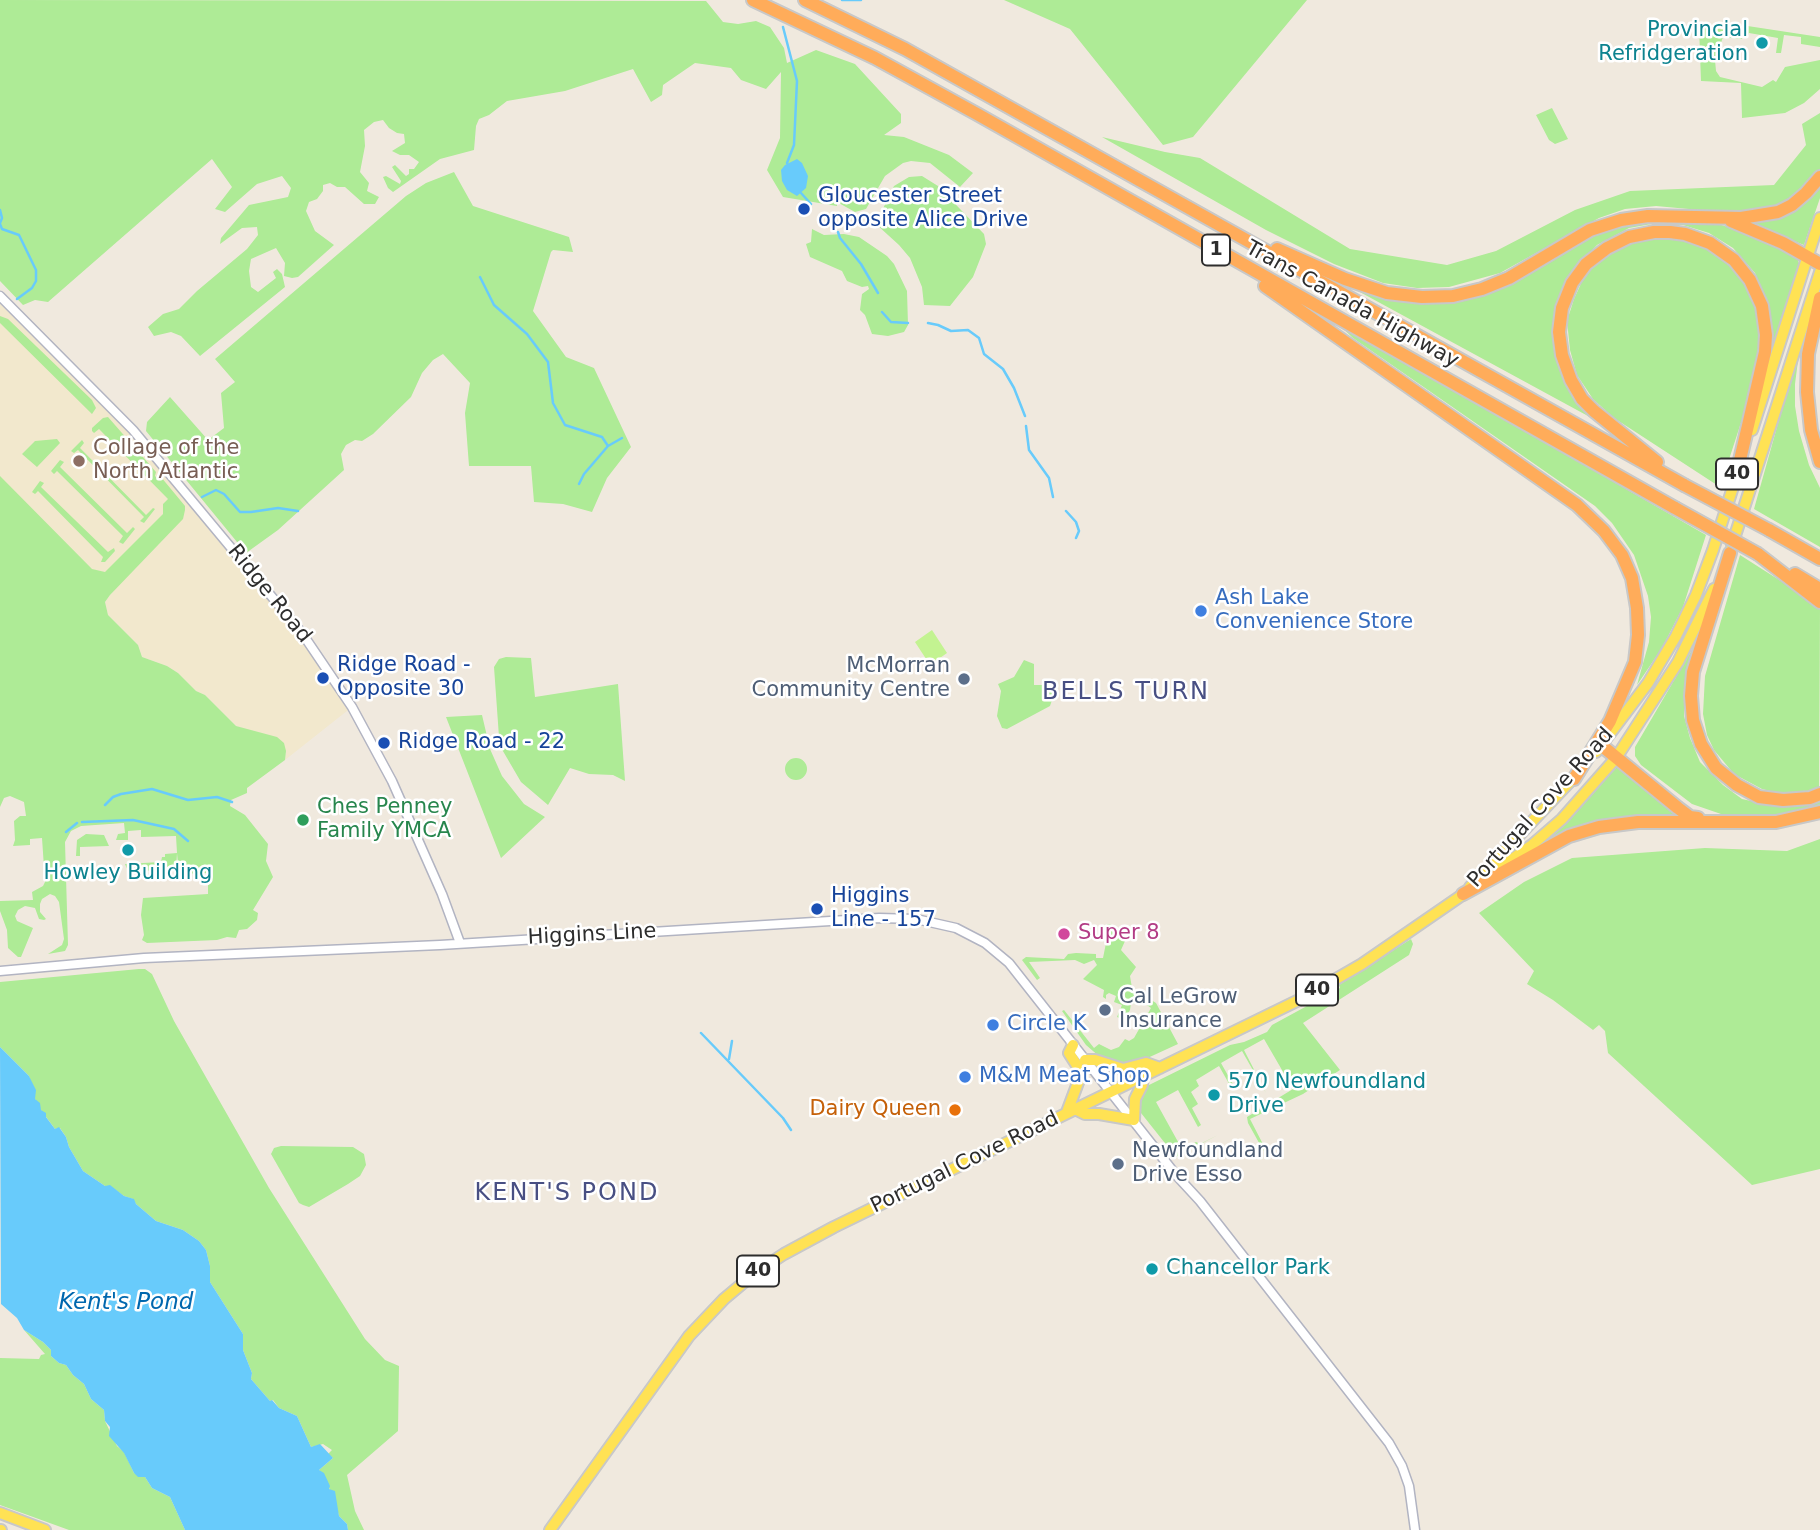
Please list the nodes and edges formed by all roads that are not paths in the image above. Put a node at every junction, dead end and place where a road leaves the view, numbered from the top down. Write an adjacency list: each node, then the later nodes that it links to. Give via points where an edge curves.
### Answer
1 (753, 0): 7 (highway, Trans Canada Highway / 1, via 875,58)
2 (805, 0): 6 (highway, Trans Canada Highway / 1, via 905,49)
3 (1820, 177): 4 (highway, via 1778,212)
4 (1718, 217): 6 (highway, via 1621,220 1590,230 1482,289 1422,298 1387,293 1345,279); 8 (highway, via 1752,228)
5 (1820, 218): 8 (main road, Portugal Cove Road / 40)
6 (1212, 220): 15 (highway, Trans Canada Highway / 1)
7 (1202, 242): 17 (highway, Trans Canada Highway / 1, bridge); 23 (highway, via 1577,505 1622,555 1637,608 1634,662 1610,721)
8 (1807, 258): 9 (highway); 14 (main road, Portugal Cove Road / 40)
9 (1820, 264)
10 (1820, 272): 16 (main road, Portugal Cove Road / 40)
11 (0, 296): 28 (street, Ridge Road, via 133,430 302,632 352,707 392,781)
12 (1820, 298): 13 (highway, via 1809,345 1807,392)
13 (1820, 462)
14 (1737, 473): 15 (highway, via 1765,352 1765,320 1757,293 1734,260 1710,243 1670,232 1642,234 1606,248 1586,264 1573,283 1562,308 1562,355 1571,380 1588,405); 21 (main road, Portugal Cove Road / 40, via 1713,550 1676,636 1648,683)
15 (1684, 485): 18 (highway, Trans Canada Highway / 1, bridge)
16 (1730, 553): 22 (main road, Portugal Cove Road / 40, via 1678,662); 24 (highway, via 1693,672 1693,720 1701,744 1716,768 1759,797 1783,800)
17 (1758, 554): 19 (highway, Trans Canada Highway / 1); 20 (highway)
18 (1820, 559)
19 (1820, 589)
20 (1820, 602)
21 (1601, 745): 22 (highway); 23 (main road, Portugal Cove Road / 40)
22 (1616, 758): 26 (highway, via 1690,817); 27 (main road, Portugal Cove Road / 40, via 1562,819)
23 (1574, 779): 27 (main road, Portugal Cove Road / 40)
24 (1820, 794)
25 (1820, 812): 26 (highway, via 1776,822)
26 (1724, 822): 27 (highway, via 1599,827 1569,836)
27 (1463, 894): 32 (main road, Portugal Cove Road / 40, via 1306,997)
28 (460, 943): 29 (street, Higgins Line, via 123,960); 30 (street, Higgins Line, via 879,918 930,921 968,934 1005,959)
29 (0, 971)
30 (1073, 1045): 31 (street, Higgins Line); 35 (main road, via 1069,1053 1078,1067 1079,1080)
31 (1085, 1060): 32 (main road, via 1123,1069 1146,1063); 34 (street, Higgins Line)
32 (1160, 1068): 33 (main road, Portugal Cove Road / 40)
33 (1143, 1076): 34 (main road, Portugal Cove Road / 40); 36 (main road)
34 (1110, 1092): 35 (main road, Portugal Cove Road / 40); 36 (street, Higgins Line)
35 (1071, 1110): 36 (main road); 39 (main road, Portugal Cove Road / 40, via 827,1231 736,1287 672,1358)
36 (1133, 1120): 40 (street, Higgins Line, via 1388,1443 1409,1486)
37 (0, 1513): 38 (main road)
38 (45, 1530)
39 (550, 1530)
40 (1415, 1530)

